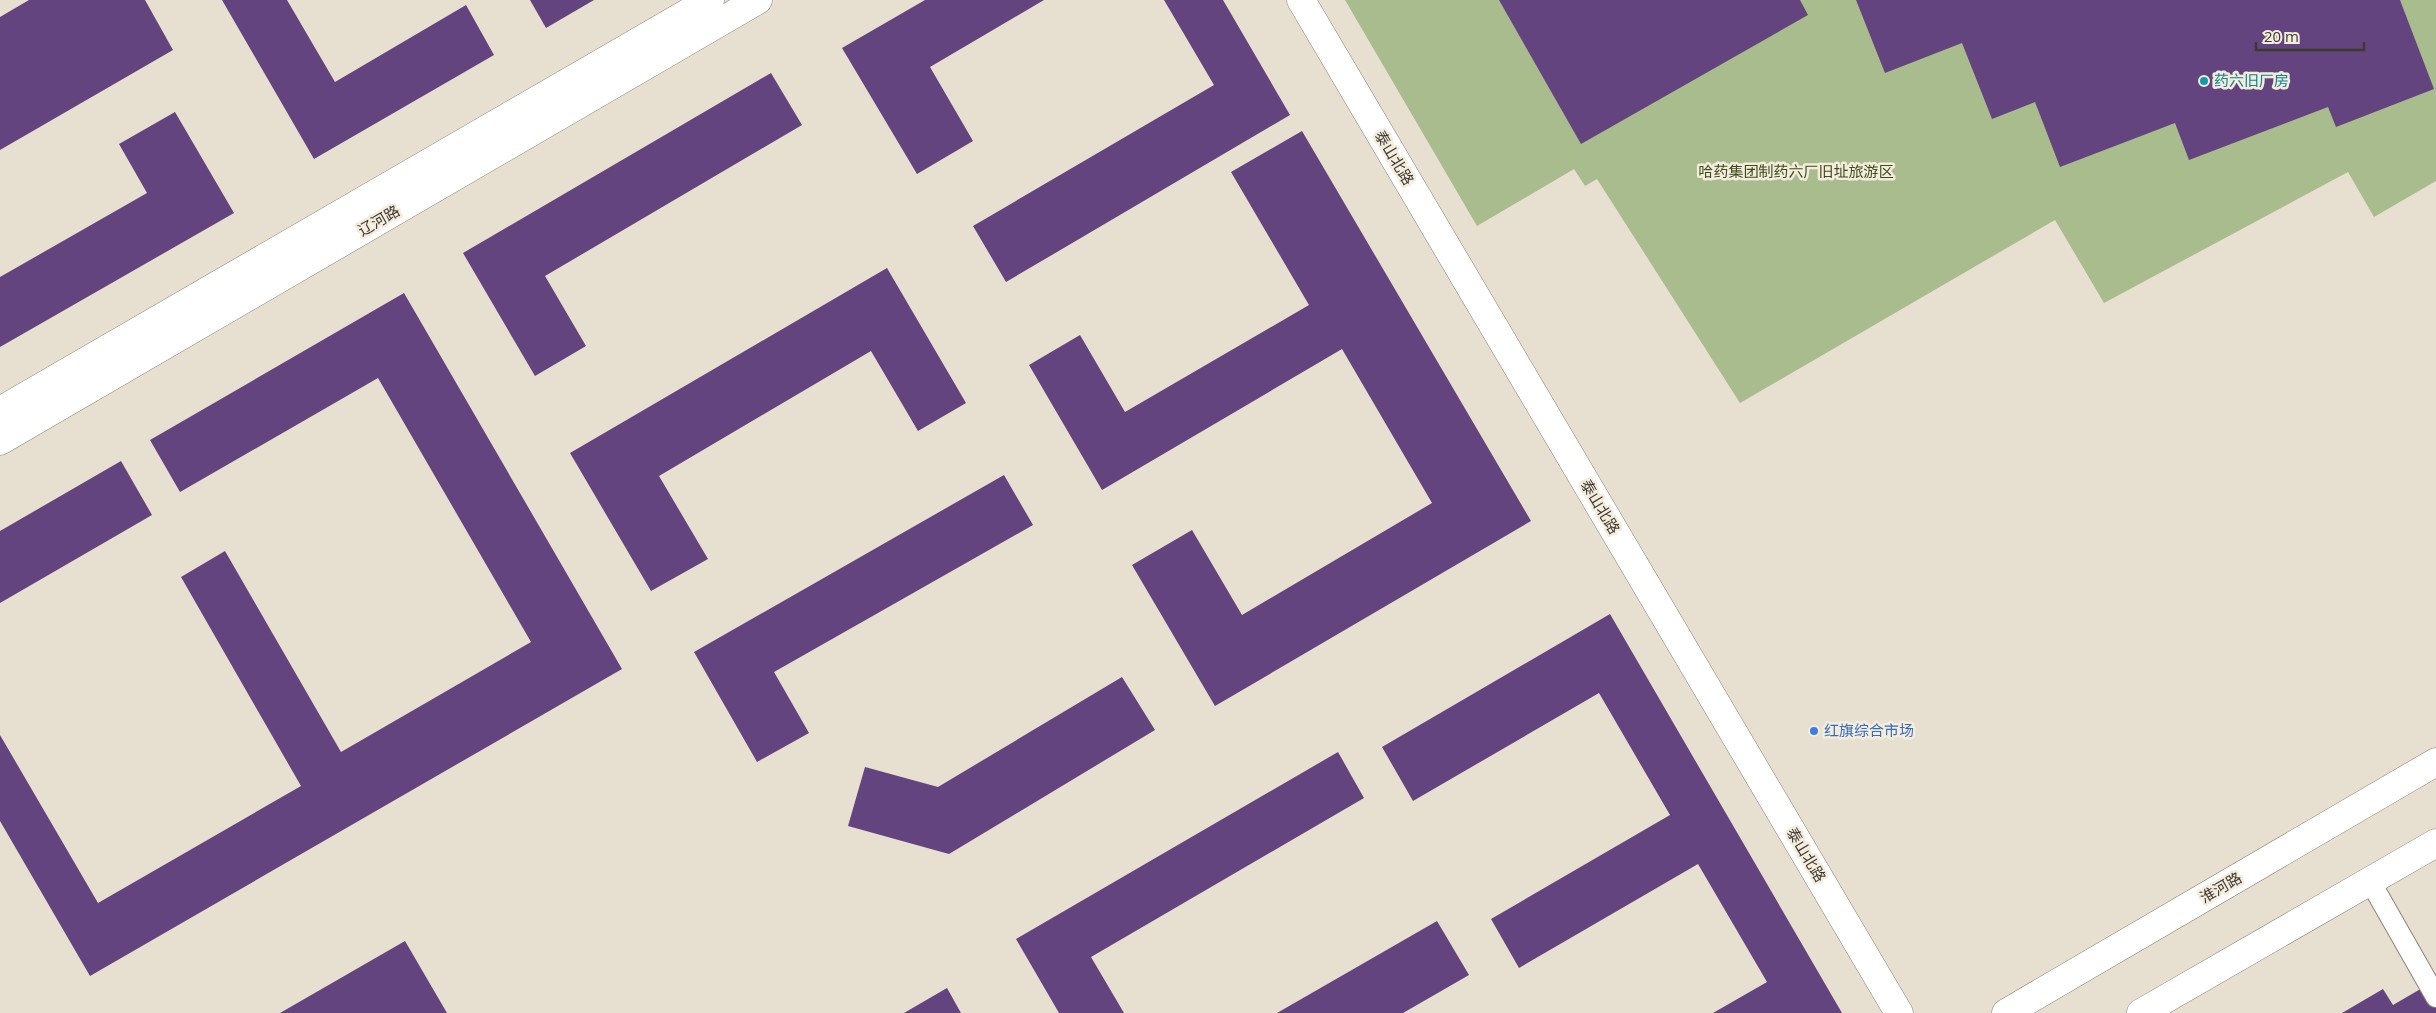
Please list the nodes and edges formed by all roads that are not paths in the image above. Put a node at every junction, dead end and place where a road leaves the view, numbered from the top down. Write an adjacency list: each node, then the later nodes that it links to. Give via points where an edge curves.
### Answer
1 (710, 0): 4 (main road, 辽河路)
2 (758, 0): 5 (main road, 辽河路)
3 (1301, 0): 10 (main road, 泰山北路)
4 (0, 411)
5 (0, 441)
6 (2436, 762): 11 (main road, 淮河路)
7 (2436, 843): 8 (main road)
8 (2370, 881): 9 (lane); 12 (main road)
9 (2436, 996)
10 (1899, 1013)
11 (2006, 1013)
12 (2141, 1013)

